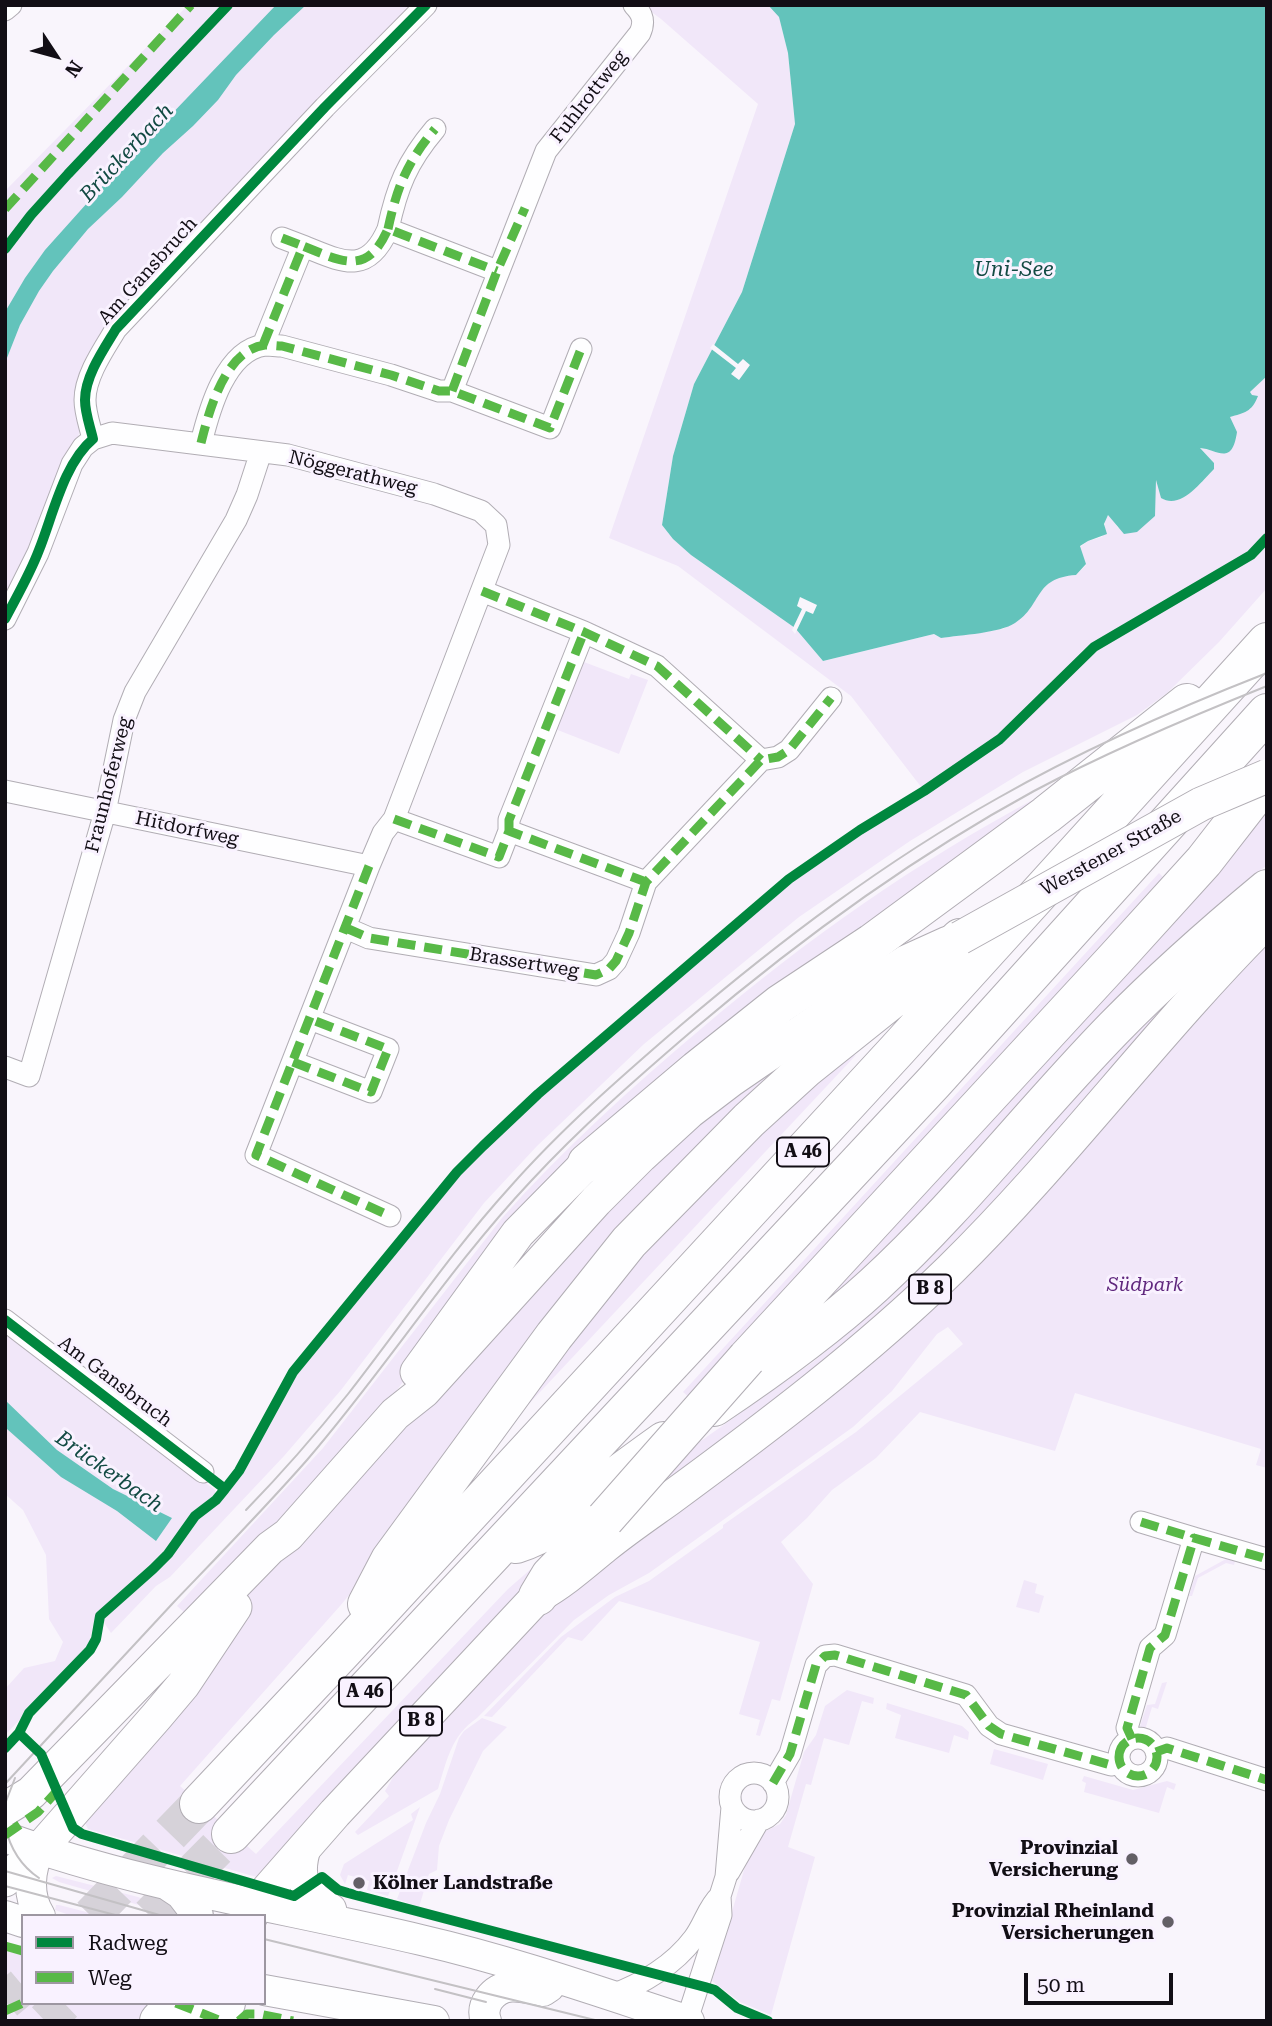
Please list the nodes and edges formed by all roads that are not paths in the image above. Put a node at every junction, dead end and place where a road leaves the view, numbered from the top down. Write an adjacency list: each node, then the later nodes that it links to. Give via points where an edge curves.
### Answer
1 (11, 5): 4 (street)
2 (426, 5): 13 (street, Am Gansbruch, via 116,329 86,395)
3 (634, 5): 9 (street, Fuhlrottweg, via 643,19 640,33 546,151)
4 (5, 10)
5 (435, 129): 6 (street, via 410,161)
6 (388, 229): 8 (street, via 379,249 363,259 344,261); 9 (street)
7 (282, 238): 8 (street)
8 (303, 246): 10 (street)
9 (498, 271): 12 (street)
10 (263, 345): 12 (street, via 282,346); 14 (street, via 240,359 223,379 209,408)
11 (581, 349): 12 (street, via 550,428)
12 (452, 391)
13 (93, 439): 14 (street, Nöggerathweg, via 112,433); 17 (street, via 72,464 38,553)
14 (201, 443): 15 (street, Nöggerathweg)
15 (261, 452): 16 (street, Nöggerathweg, via 434,494 481,511 496,526 499,545); 25 (street, Fraunhoferweg, via 236,520 135,692 124,720)
16 (482, 591): 18 (street); 26 (street)
17 (5, 619)
18 (583, 632): 22 (street, via 657,666); 27 (street, via 509,820)
19 (1263, 646): 38 (highway, via 1046,815 872,943 780,1004); 49 (highway, A 46)
20 (831, 698): 22 (street, Brassertweg, via 789,750)
21 (1267, 713): 46 (highway, A 46, via 934,1082)
22 (761, 760): 29 (street, Brassertweg)
23 (1267, 778): 33 (main road, Werstener Straße, bridge, via 1201,804); 48 (highway, bridge, via 1204,861 747,1358 550,1576)
24 (5, 791): 25 (street, Hitdorfweg)
25 (105, 812): 28 (street, Hitdorfweg); 37 (street, Fraunhoferweg, via 29,1076)
26 (394, 819): 27 (street, via 499,857); 28 (street)
27 (509, 831): 29 (street)
28 (369, 866): 32 (street)
29 (646, 882): 32 (street, Brassertweg, via 616,961 596,975 369,937)
30 (1267, 889): 46 (highway, via 1203,942 1113,1029 874,1285 810,1337 632,1463 564,1519 533,1539)
31 (1267, 921): 48 (main road, B 8, via 1018,1200 888,1328 722,1460)
32 (346, 928): 35 (street)
33 (960, 938): 34 (highway, A 46, via 915,981)
34 (861, 1007): 41 (main road, via 731,1080 689,1112 549,1251 424,1391); 49 (highway, A 46, via 600,1275 390,1560)
35 (310, 1019): 36 (street); 36 (street, via 388,1049 371,1092)
36 (293, 1062): 39 (street, via 256,1155)
37 (5, 1068)
38 (587, 1163): 41 (main road, via 492,1266 414,1375)
39 (390, 1216)
40 (5, 1320): 42 (street, Am Gansbruch)
41 (395, 1414): 44 (main road)
42 (204, 1472)
43 (1142, 1522): 45 (street)
44 (288, 1535): 57 (main road, via 270,1548 31,1793); 62 (main road, via 183,1685)
45 (1194, 1538): 47 (street); 50 (street, via 1165,1635 1150,1648 1127,1728)
46 (498, 1550): 59 (highway, A 46)
47 (1267, 1559)
48 (538, 1596): 61 (main road, B 8)
49 (343, 1651): 55 (highway, A 46)
50 (1132, 1739): 51 (street, via 1147,1740); 52 (street, via 1121,1748)
51 (1156, 1752): 52 (street, via 1155,1766 1143,1776 1129,1774); 53 (street, via 1167,1748)
52 (1119, 1763): 54 (street, via 1111,1765 1001,1734 989,1726 967,1695 835,1655 825,1656 816,1665 790,1754)
53 (1267, 1780)
54 (773, 1783): 56 (street, via 757,1773 744,1775 731,1789); 58 (street, via 776,1805)
55 (199, 1804)
56 (732, 1807): 58 (street, via 740,1817); 65 (street)
57 (5, 1810)
58 (759, 1820): 65 (street)
59 (230, 1834)
60 (5, 1837): 62 (main road)
61 (306, 1847): 66 (main road, B 8); 69 (main road, via 302,1871 306,1887 313,1898 331,1909)
62 (40, 1849): 63 (main road); 64 (main road); 67 (main road, via 30,1879)
63 (5, 1880)
64 (169, 1886): 66 (main road); 68 (main road)
65 (723, 1887): 72 (street, via 694,1938 677,1956 643,1981); 75 (street, via 721,1915)
66 (250, 1911): 69 (main road)
67 (39, 1914)
68 (196, 1914)
69 (334, 1920): 70 (main road, via 424,1940)
70 (561, 1980): 72 (main road); 79 (main road, via 543,1991 517,1985 501,1988 487,2002)
71 (266, 1990): 78 (main road)
72 (612, 1995): 75 (main road)
73 (174, 2005): 76 (highway)
74 (223, 2005): 77 (highway)
75 (688, 2020)
76 (159, 2021)
77 (203, 2021)
78 (434, 2021)
79 (486, 2021)

